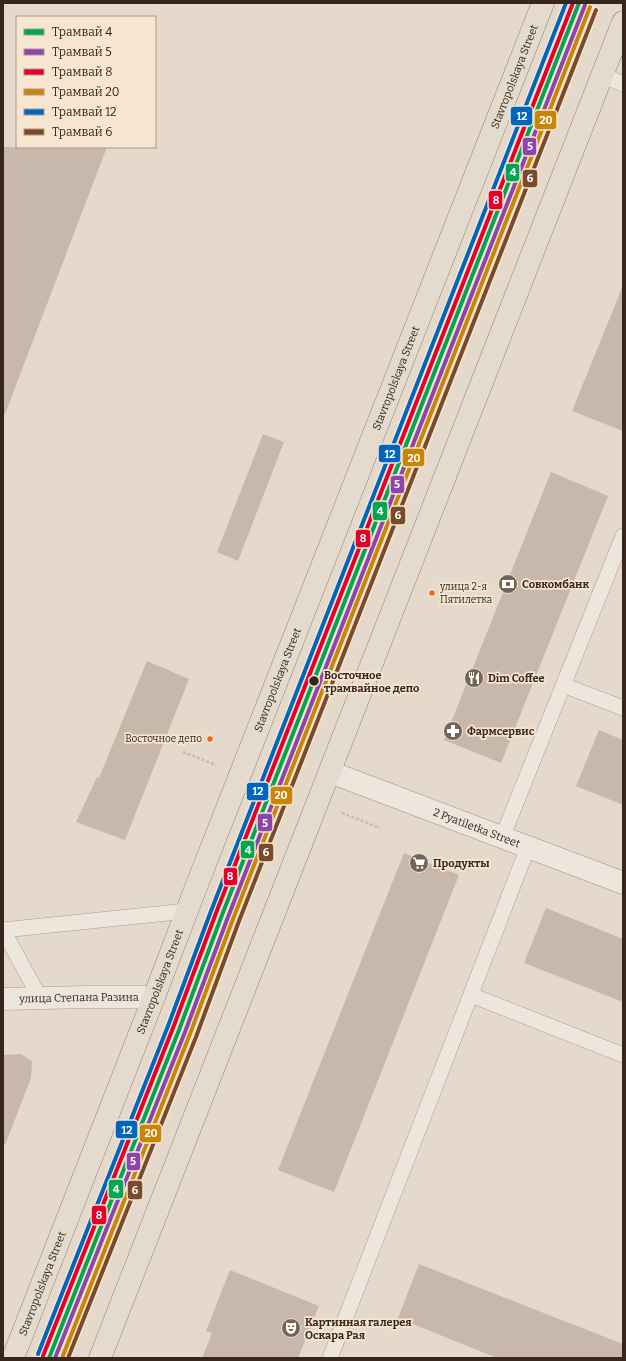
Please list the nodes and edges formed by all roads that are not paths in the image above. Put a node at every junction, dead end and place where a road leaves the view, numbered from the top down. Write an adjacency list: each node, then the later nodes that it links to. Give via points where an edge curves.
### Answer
1 (543, 3): 12 (main road, Stavropolskaya Street)
2 (623, 22): 3 (main road)
3 (602, 75): 4 (lane); 8 (main road)
4 (623, 84)
5 (623, 536): 6 (lane)
6 (563, 685): 7 (lane); 9 (lane)
7 (623, 708)
8 (330, 772): 9 (main road, 2 Pyatiletka Street); 20 (main road)
9 (502, 838): 10 (main road, 2 Pyatiletka Street)
10 (528, 847): 11 (main road, 2 Pyatiletka Street); 14 (lane)
11 (623, 883)
12 (187, 911): 13 (lane); 15 (main road, Stavropolskaya Street)
13 (3, 930): 16 (lane)
14 (471, 995): 18 (lane); 21 (lane)
15 (154, 997): 16 (main road, улица Степана Разина); 19 (main road, Stavropolskaya Street)
16 (40, 998): 17 (main road, улица Степана Разина)
17 (3, 999)
18 (623, 1055)
19 (13, 1358)
20 (100, 1358)
21 (330, 1358)

